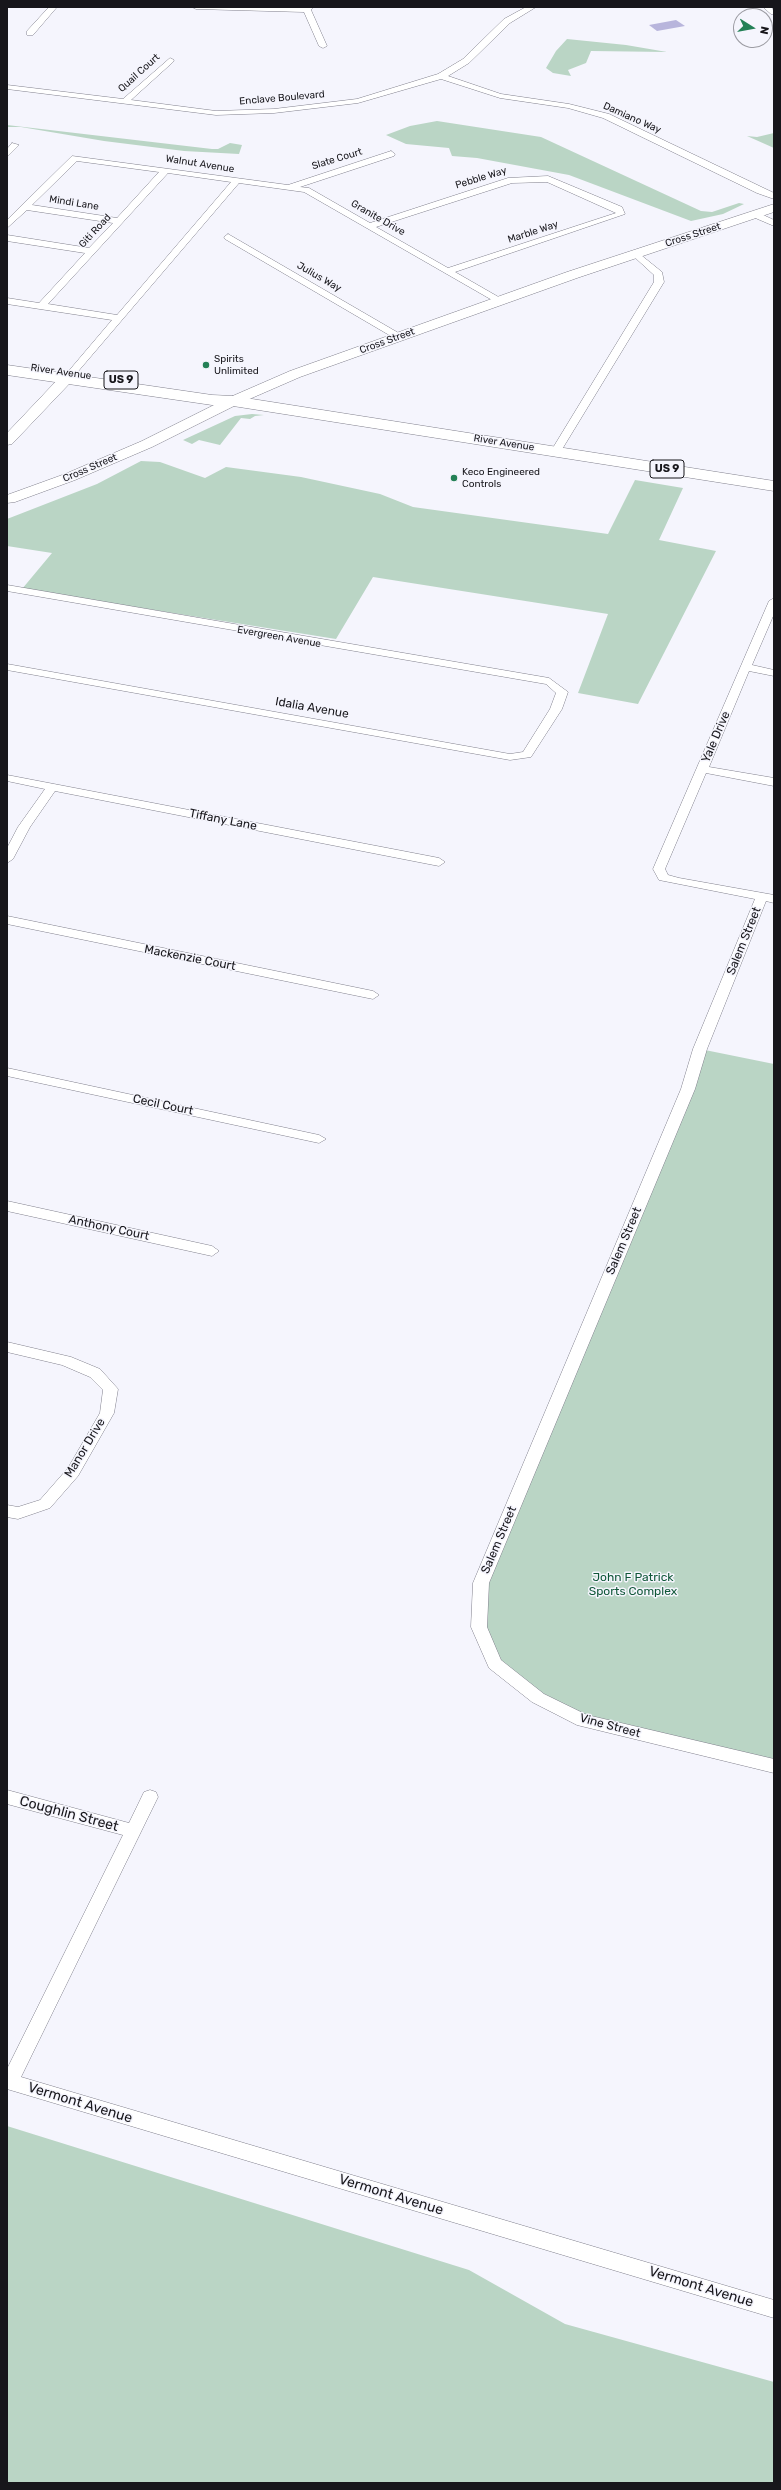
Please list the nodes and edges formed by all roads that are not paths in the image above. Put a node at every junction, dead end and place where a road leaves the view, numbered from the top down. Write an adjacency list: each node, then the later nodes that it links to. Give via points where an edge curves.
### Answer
1 (53, 7): 7 (street)
2 (196, 7): 4 (street)
3 (767, 7): 6 (street)
4 (308, 8): 8 (street)
5 (526, 8): 10 (street, Enclave Boulevard, via 507,21 466,61)
6 (774, 12)
7 (30, 33)
8 (323, 46)
9 (170, 60): 12 (street, Quail Court)
10 (441, 76): 12 (street, Enclave Boulevard, via 358,101 274,111 216,113); 19 (street, Damiano Way, via 500,96 570,106 606,116)
11 (7, 87): 12 (street, Enclave Boulevard)
12 (124, 102)
13 (15, 146): 14 (street)
14 (7, 154)
15 (391, 154): 18 (street, Slate Court)
16 (166, 170): 17 (street, Walnut Avenue); 22 (street, Walnut Avenue, via 75,158); 26 (street, Giti Road)
17 (237, 180): 18 (street, Granite Drive); 38 (street, Walnut Avenue)
18 (289, 187): 29 (street, Granite Drive, via 306,190)
19 (760, 191): 20 (street, Damiano Way); 21 (street, Damiano Way, via 761,195)
20 (774, 196)
21 (774, 204)
22 (25, 207): 26 (street, Mindi Lane); 28 (street, Walnut Avenue)
23 (774, 208): 25 (main road, Cross Street)
24 (620, 211): 29 (street, Pebble Way, via 548,179 512,180); 34 (street, Marble Way, via 622,214)
25 (756, 215): 27 (street); 33 (main road, Cross Street)
26 (119, 221): 32 (street, Giti Road)
27 (774, 223)
28 (7, 224)
29 (369, 226): 34 (street, Granite Drive)
30 (228, 237): 39 (street, Julius Way)
31 (7, 238): 32 (street)
32 (92, 251): 37 (street, Giti Road)
33 (636, 254): 36 (main road, Cross Street); 45 (street, via 659,274 659,282)
34 (448, 271): 36 (street, Granite Drive)
35 (7, 301): 37 (street)
36 (499, 301): 39 (main road, Cross Street)
37 (41, 306): 38 (street)
38 (118, 318): 42 (street, Walnut Avenue)
39 (399, 337): 43 (main road, Cross Street, via 295,374)
40 (7, 364): 42 (highway, River Avenue / US 9)
41 (7, 370): 42 (highway, River Avenue / US 9)
42 (68, 376): 43 (highway, River Avenue / US 9, via 212,400); 44 (main road)
43 (233, 401): 45 (highway, River Avenue / US 9); 47 (main road, Cross Street, via 147,444 70,477)
44 (7, 441)
45 (556, 451): 46 (highway, River Avenue / US 9)
46 (774, 486)
47 (8, 499)
48 (7, 588): 53 (street, Evergreen Avenue, via 294,640 549,680)
49 (774, 601): 51 (street, Yale Drive)
50 (7, 667): 53 (street, Idalia Avenue, via 510,757 527,755 556,709 562,692)
51 (745, 667): 52 (street); 54 (street, Yale Drive)
52 (774, 673)
53 (552, 683)
54 (702, 769): 56 (street); 60 (street, Yale Drive, via 659,869 660,873 663,877 677,882)
55 (7, 778): 57 (street, Tiffany Lane)
56 (774, 782)
57 (52, 787): 58 (street, via 24,827); 59 (street, Tiffany Lane)
58 (7, 859)
59 (439, 862)
60 (768, 898): 69 (street, Salem Street, via 700,1049 688,1089)
61 (7, 920): 62 (street, Mackenzie Court)
62 (373, 995)
63 (7, 1072): 64 (street, Cecil Court)
64 (319, 1139)
65 (7, 1206): 66 (street, Anthony Court)
66 (212, 1251)
67 (7, 1347): 68 (street, Manor Drive, via 66,1361 95,1373 111,1389 107,1413 73,1472 45,1504 18,1513)
68 (7, 1511)
69 (481, 1583): 70 (street, Vine Street, via 479,1627 495,1664 538,1698 583,1720)
70 (774, 1766)
71 (7, 1797): 73 (street, Coughlin Street)
72 (150, 1797): 73 (street)
73 (132, 1831): 74 (street)
74 (8, 2081): 75 (street, Vermont Avenue)
75 (774, 2309)

